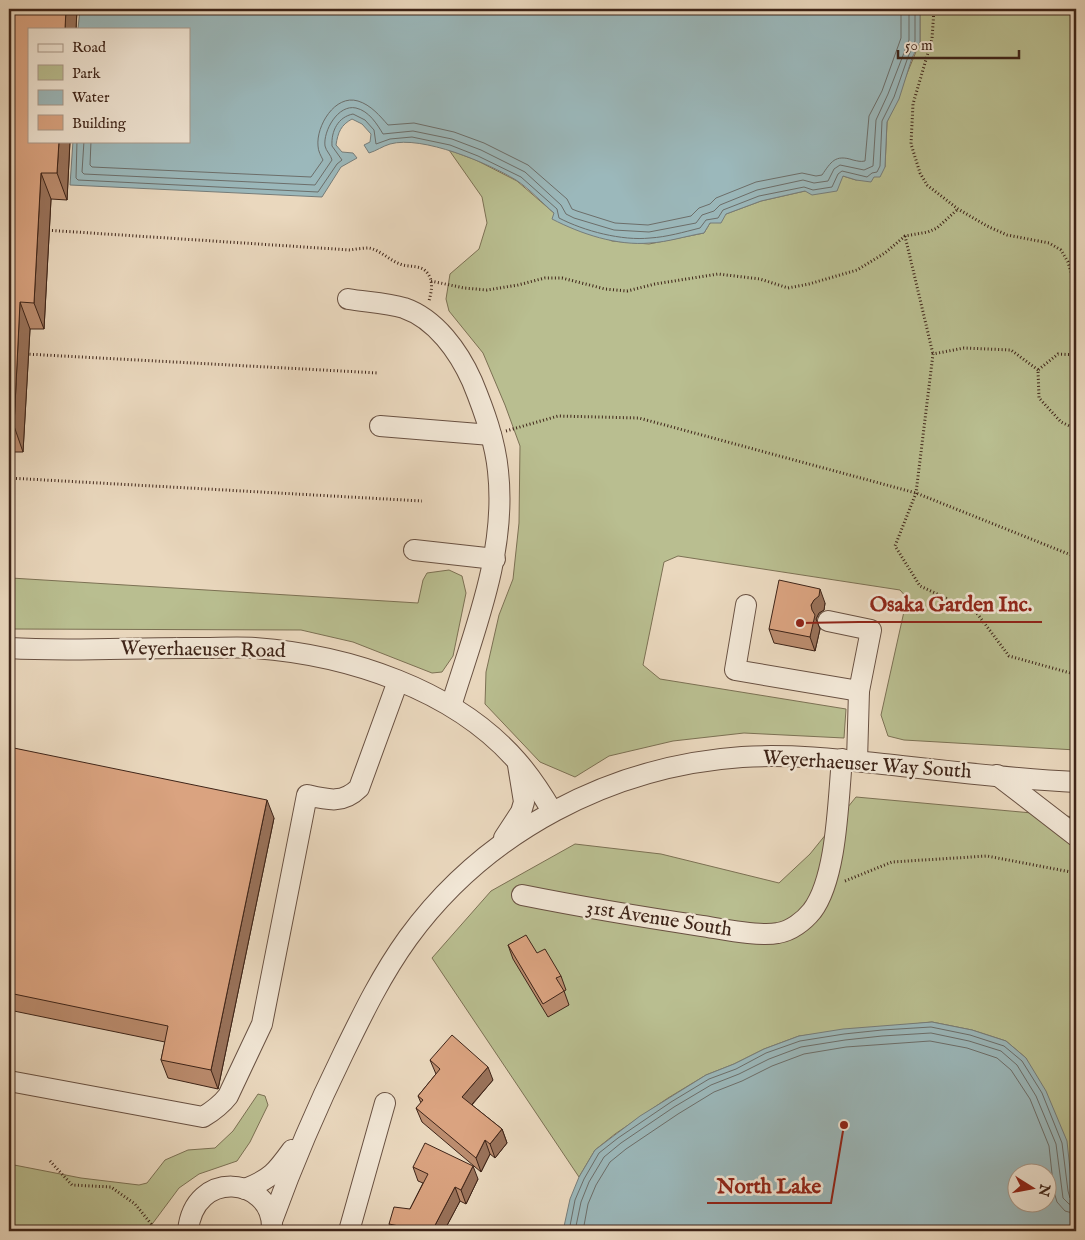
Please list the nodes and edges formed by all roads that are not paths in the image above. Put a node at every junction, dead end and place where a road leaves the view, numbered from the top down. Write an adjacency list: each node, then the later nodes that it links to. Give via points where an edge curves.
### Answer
1 (348, 299): 3 (street, via 404,308 440,333 463,362 486,414)
2 (380, 426): 3 (street)
3 (491, 435): 5 (street, via 498,471 499,518)
4 (414, 550): 5 (street)
5 (495, 559): 11 (street)
6 (746, 605): 10 (street, via 735,670)
7 (828, 621): 10 (street, via 870,630)
8 (9, 648): 9 (street, Weyerhaeuser Road, via 254,648 310,654 348,663)
9 (398, 681): 11 (street, Weyerhaeuser Road); 20 (street, via 359,788 343,799 307,795 262,1024 228,1096 221,1104 202,1117)
10 (859, 691): 12 (street)
11 (451, 706): 13 (street, Weyerhaeuser Road)
12 (850, 760): 14 (street, Weyerhaeuser Way South); 16 (street, Weyerhaeuser Way South, via 744,757 692,762 642,774 594,791); 19 (street, 31st Avenue South, via 824,890 812,911 796,926 777,934 748,933)
13 (517, 761): 16 (street, Weyerhaeuser Road); 18 (street, via 524,802)
14 (997, 775): 15 (street, Weyerhaeuser Way South); 17 (street, Weyerhaeuser Way South)
15 (1076, 782)
16 (552, 811): 18 (street, Weyerhaeuser Way South)
17 (1076, 836)
18 (498, 847): 22 (street, Weyerhaeuser Way South, via 436,904 390,964 356,1024)
19 (522, 895)
20 (9, 1081)
21 (385, 1103): 26 (street)
22 (310, 1126): 23 (street, Weyerhaeuser Way South, via 276,1172 267,1180); 24 (street, Weyerhaeuser Way South)
23 (245, 1189): 24 (street, via 258,1196 267,1207); 25 (street, via 217,1188 205,1195 195,1206)
24 (272, 1226)
25 (187, 1227)
26 (349, 1231)

